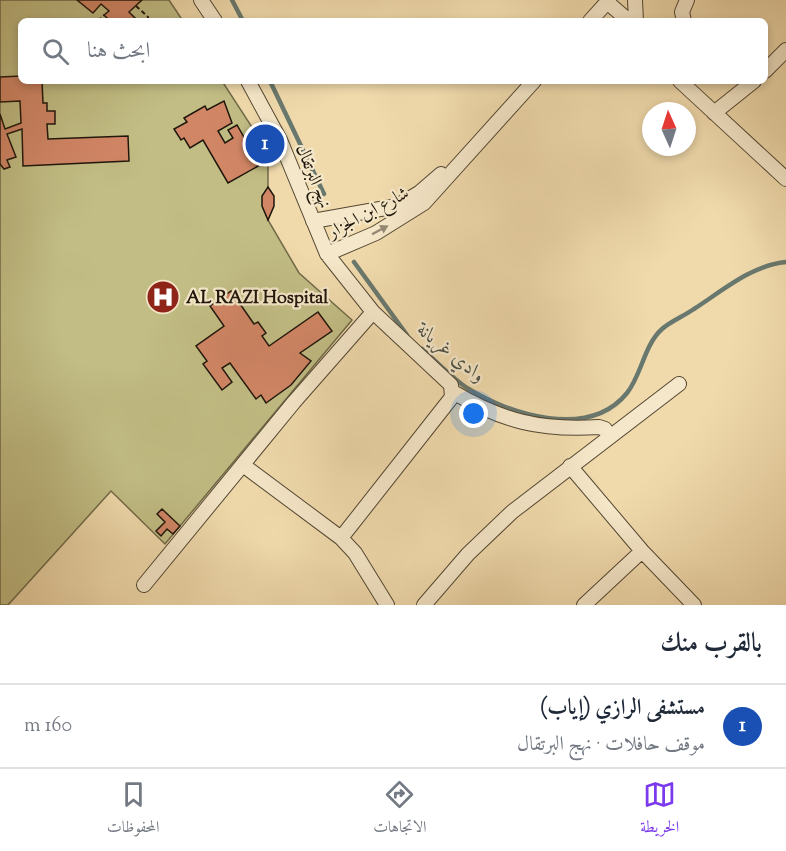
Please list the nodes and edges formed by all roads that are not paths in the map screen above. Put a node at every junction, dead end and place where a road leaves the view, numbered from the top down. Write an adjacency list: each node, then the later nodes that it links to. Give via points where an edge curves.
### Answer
1 (201, 0): 5 (street)
2 (635, 0): 7 (street)
3 (687, 0): 8 (street)
4 (603, 11): 6 (street)
5 (213, 18)
6 (621, 18)
7 (636, 18)
8 (683, 18)
9 (786, 50): 10 (street)
10 (768, 67)
11 (250, 84): 18 (street, نهج البرتقال, via 280,140)
12 (531, 84): 16 (street, شارع ابن الجزار)
13 (683, 84): 15 (street)
14 (750, 84): 15 (street)
15 (714, 113): 17 (street)
16 (472, 147): 18 (street, شارع ابن الجزار, via 397,206); 19 (street, شارع ابن الجزار, one-way to 16, via 376,232 424,203)
17 (786, 179)
18 (313, 221): 19 (street, نهج البرتقال)
19 (327, 254): 20 (street, نهج البرتقال)
20 (373, 312): 22 (street, نهج البرتقال, via 448,380); 24 (street)
21 (679, 384): 23 (street)
22 (453, 392): 23 (street, via 516,422 548,428 599,427); 26 (street)
23 (609, 437): 25 (street)
24 (243, 465): 26 (street); 28 (street)
25 (570, 466): 27 (street); 30 (street, via 468,554)
26 (340, 538): 29 (street, via 355,553)
27 (642, 551): 31 (street); 32 (street)
28 (144, 585)
29 (387, 605)
30 (424, 605)
31 (584, 605)
32 (694, 605)

